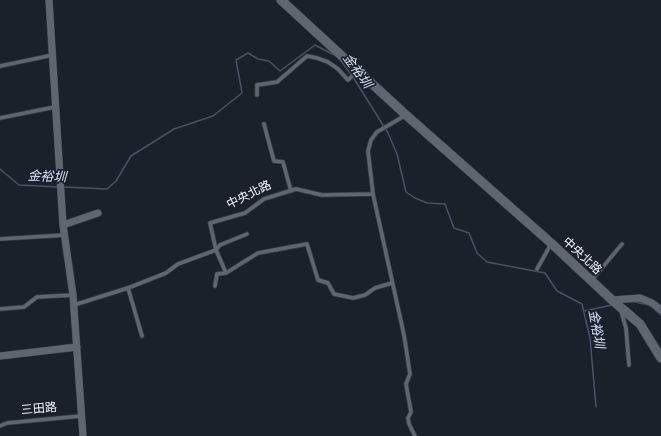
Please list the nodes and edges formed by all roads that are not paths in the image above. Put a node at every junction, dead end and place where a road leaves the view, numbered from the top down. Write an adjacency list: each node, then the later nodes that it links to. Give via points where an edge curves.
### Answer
1 (49, 0): 3 (street)
2 (281, 0): 5 (street, 中央北路)
3 (53, 55): 4 (lane); 7 (street)
4 (0, 66)
5 (358, 70): 6 (lane, via 348,80 328,62 307,56 277,82 257,85); 8 (street, 中央北路)
6 (257, 96)
7 (55, 107): 9 (lane); 14 (street)
8 (406, 116): 12 (lane, via 377,132 371,140 368,151); 18 (street, 中央北路)
9 (0, 118)
10 (264, 124): 11 (lane, via 274,161 283,162)
11 (291, 191): 12 (lane, 中央北路, via 322,195); 20 (lane, 中央北路, via 264,199 244,213 210,223)
12 (373, 194): 24 (lane)
13 (98, 213): 14 (street)
14 (63, 225): 16 (street)
15 (247, 234): 20 (lane, via 220,245)
16 (65, 235): 17 (lane); 27 (street)
17 (0, 239)
18 (551, 243): 21 (lane); 23 (street, 中央北路)
19 (622, 244): 23 (lane)
20 (216, 250): 22 (lane); 26 (lane, via 178,264 166,273)
21 (537, 269)
22 (226, 273): 24 (lane, via 258,253 307,244 318,280 328,283 334,294 353,298); 25 (lane, via 217,274)
23 (591, 281): 28 (street, 中央北路)
24 (392, 282): 41 (lane, via 410,374 406,384 411,412 408,418)
25 (215, 286)
26 (128, 288): 29 (lane); 33 (lane)
27 (73, 295): 29 (street); 31 (lane, via 37,297 24,307)
28 (612, 300): 30 (street, 中央北路); 32 (street, via 640,298)
29 (73, 305): 34 (street)
30 (620, 306): 36 (street, 中央北路, via 640,324); 37 (lane, via 626,328)
31 (0, 309)
32 (661, 310)
33 (142, 336)
34 (77, 347): 35 (street); 38 (street)
35 (0, 356)
36 (661, 358)
37 (629, 365)
38 (81, 416): 39 (lane, 三田路, via 7,423); 40 (street)
39 (0, 426)
40 (83, 436)
41 (415, 436)

